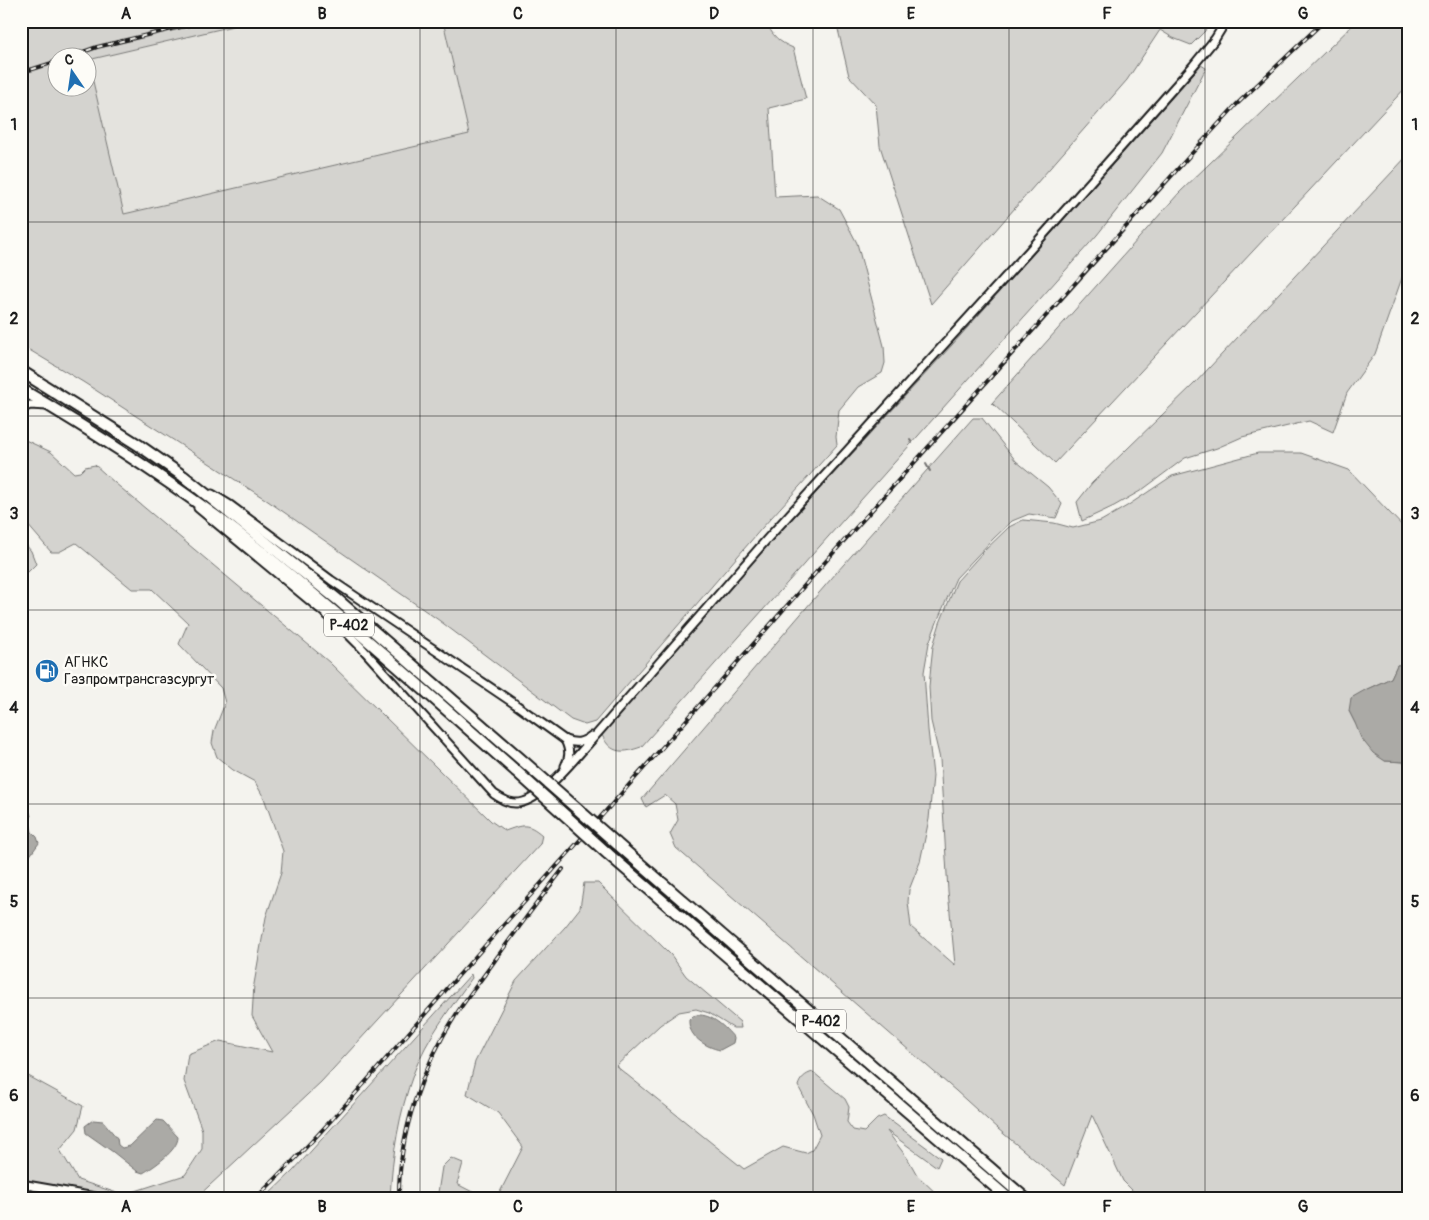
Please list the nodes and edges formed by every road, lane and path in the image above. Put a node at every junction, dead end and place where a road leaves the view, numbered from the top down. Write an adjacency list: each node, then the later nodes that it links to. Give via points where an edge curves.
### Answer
1 (1226, 21): 8 (street, via 1215,39 1161,103)
2 (21, 371): 6 (main road, Р-402)
3 (25, 391): 4 (main road, Р-402)
4 (52, 407): 5 (street, via 30,405); 7 (main road, Р-402)
5 (21, 409)
6 (183, 476): 9 (street, via 230,505 331,580); 14 (main road, Р-402, bridge, via 338,600)
7 (174, 488): 10 (street, via 338,624 494,794 510,803 525,802); 13 (main road, Р-402, bridge, via 227,525 318,598 607,853)
8 (611, 716): 9 (street, via 584,741 573,743); 10 (street)
9 (565, 740): 10 (street, via 569,756)
10 (558, 776)
11 (21, 1184): 12 (street)
12 (95, 1197)
13 (1009, 1199)
14 (1026, 1199)

